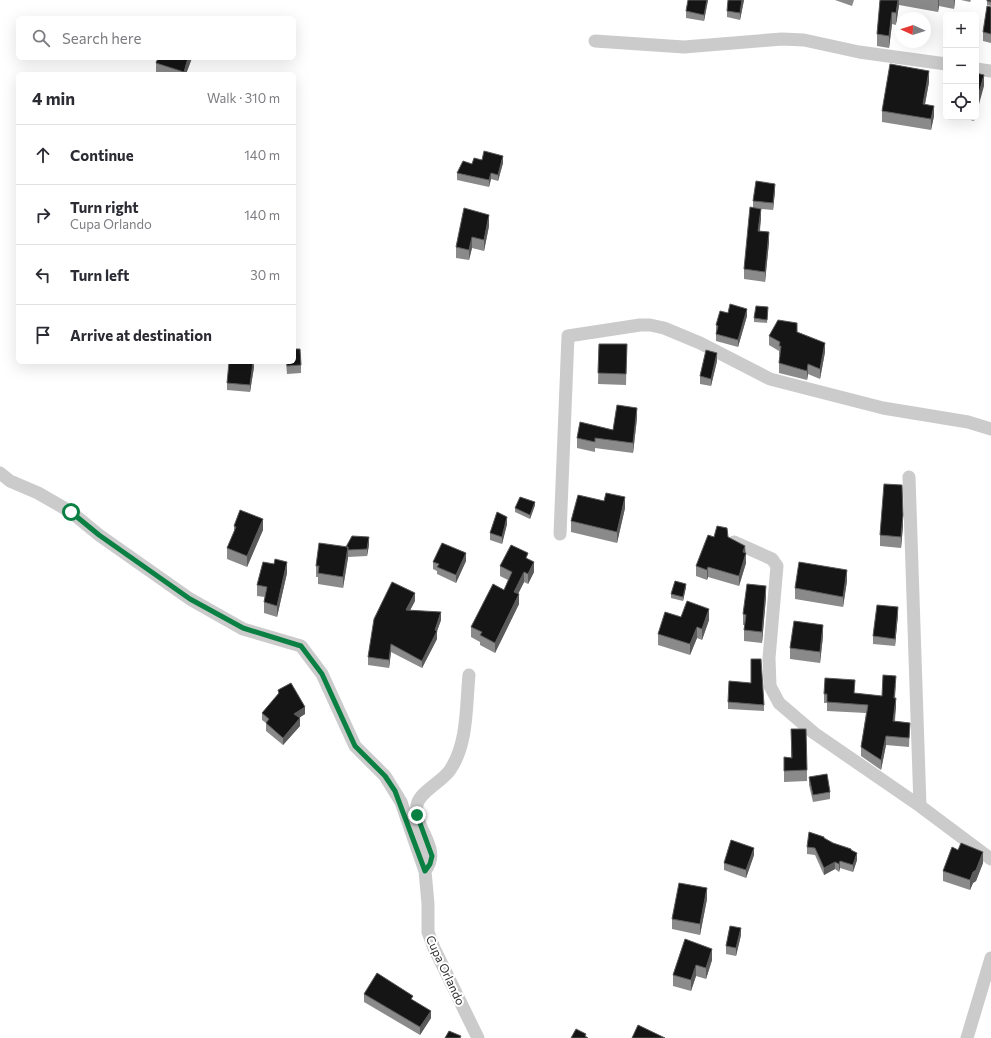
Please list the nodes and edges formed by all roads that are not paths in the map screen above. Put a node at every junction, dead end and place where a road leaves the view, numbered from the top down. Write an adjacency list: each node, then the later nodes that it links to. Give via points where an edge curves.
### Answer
1 (595, 41): 2 (street, via 684,47 762,40 804,40 859,52)
2 (943, 64)
3 (979, 70): 4 (street)
4 (991, 72)
5 (991, 429): 8 (street, via 968,422 883,408 770,379 700,343 657,326 640,325 568,336)
6 (0, 473): 13 (street, Cupa Orlando, via 10,481 71,512 99,535 190,599 243,628 301,646 322,674 355,746 385,776 395,791)
7 (909, 477): 11 (street)
8 (560, 534)
9 (734, 542): 11 (street, via 772,559 777,566 769,658 770,686 779,703 814,733)
10 (469, 674): 13 (street, via 458,756 450,770 419,798 416,806 432,856)
11 (920, 806): 12 (street)
12 (991, 859)
13 (425, 871): 15 (street, Cupa Orlando, via 428,932)
14 (991, 958): 16 (street)
15 (478, 1038)
16 (967, 1038)

